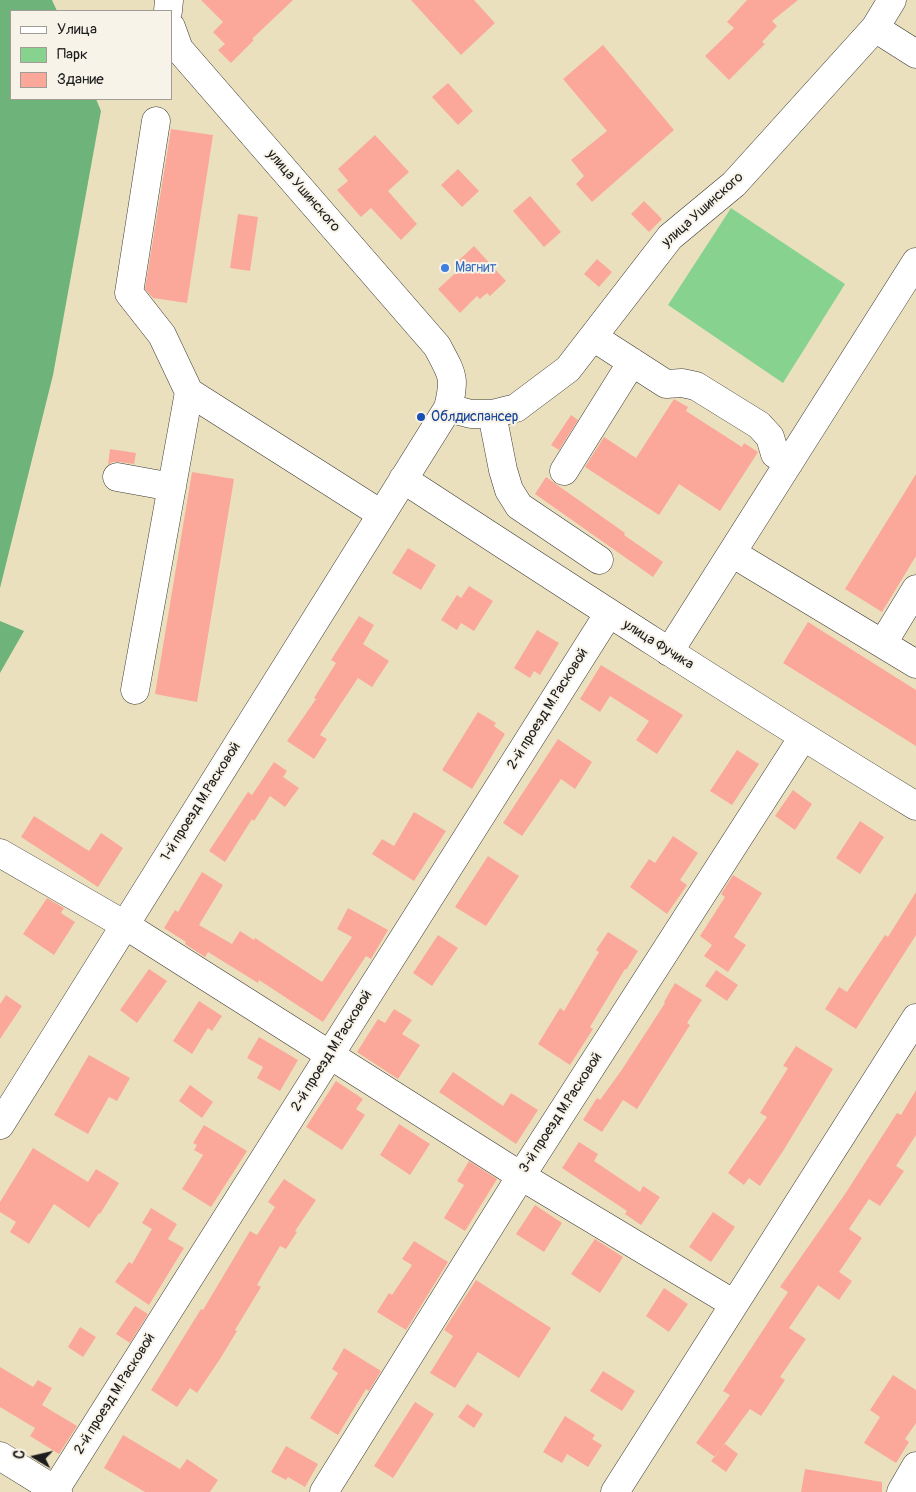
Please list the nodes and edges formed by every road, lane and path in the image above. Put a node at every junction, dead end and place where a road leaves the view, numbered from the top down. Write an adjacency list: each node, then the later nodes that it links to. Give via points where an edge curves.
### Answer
1 (888, 2): 2 (street, улица Ушинского)
2 (875, 28): 4 (street); 7 (street, улица Ушинского, via 734,184 670,237)
3 (172, 30): 10 (street, улица Ушинского, via 179,49 437,346 451,373 453,386)
4 (916, 54)
5 (156, 121): 9 (street, via 128,293 162,335)
6 (916, 262): 12 (street)
7 (593, 337): 8 (street); 11 (street, улица Ушинского, via 568,369 516,408)
8 (632, 362): 12 (street, via 666,384 696,386 760,425 770,437 775,454); 13 (street)
9 (189, 392): 16 (street); 17 (street)
10 (448, 408): 11 (street, улица Ушинского, via 471,414); 15 (street, улица Ушинского)
11 (492, 414): 19 (street, via 502,470 519,506)
12 (789, 463): 18 (street)
13 (564, 471)
14 (117, 477): 16 (street)
15 (403, 479): 17 (street, 1-й проезд М.Расковой); 21 (street, улица Фучика)
16 (172, 487): 25 (street)
17 (381, 514): 29 (street, 1-й проезд М.Расковой)
18 (732, 553): 22 (street); 23 (street)
19 (599, 560)
20 (916, 589): 22 (street)
21 (609, 613): 23 (street, улица Фучика); 31 (street, 2-й проезд М.Расковой)
22 (883, 643): 24 (street)
23 (669, 652): 26 (street, улица Фучика)
24 (916, 664)
25 (135, 690)
26 (803, 737): 27 (street, улица Фучика); 33 (street, 3-й проезд М.Расковой)
27 (916, 806)
28 (0, 852): 29 (street)
29 (125, 925): 31 (street); 32 (street, 1-й проезд М.Расковой)
30 (916, 1018): 34 (street)
31 (330, 1055): 33 (street); 37 (street, 2-й проезд М.Расковой)
32 (0, 1125)
33 (521, 1176): 34 (street); 38 (street, 3-й проезд М.Расковой)
34 (734, 1304): 39 (street)
35 (0, 1456): 37 (street)
36 (916, 1466): 40 (street)
37 (56, 1491)
38 (324, 1492)
39 (615, 1492)
40 (901, 1492)

